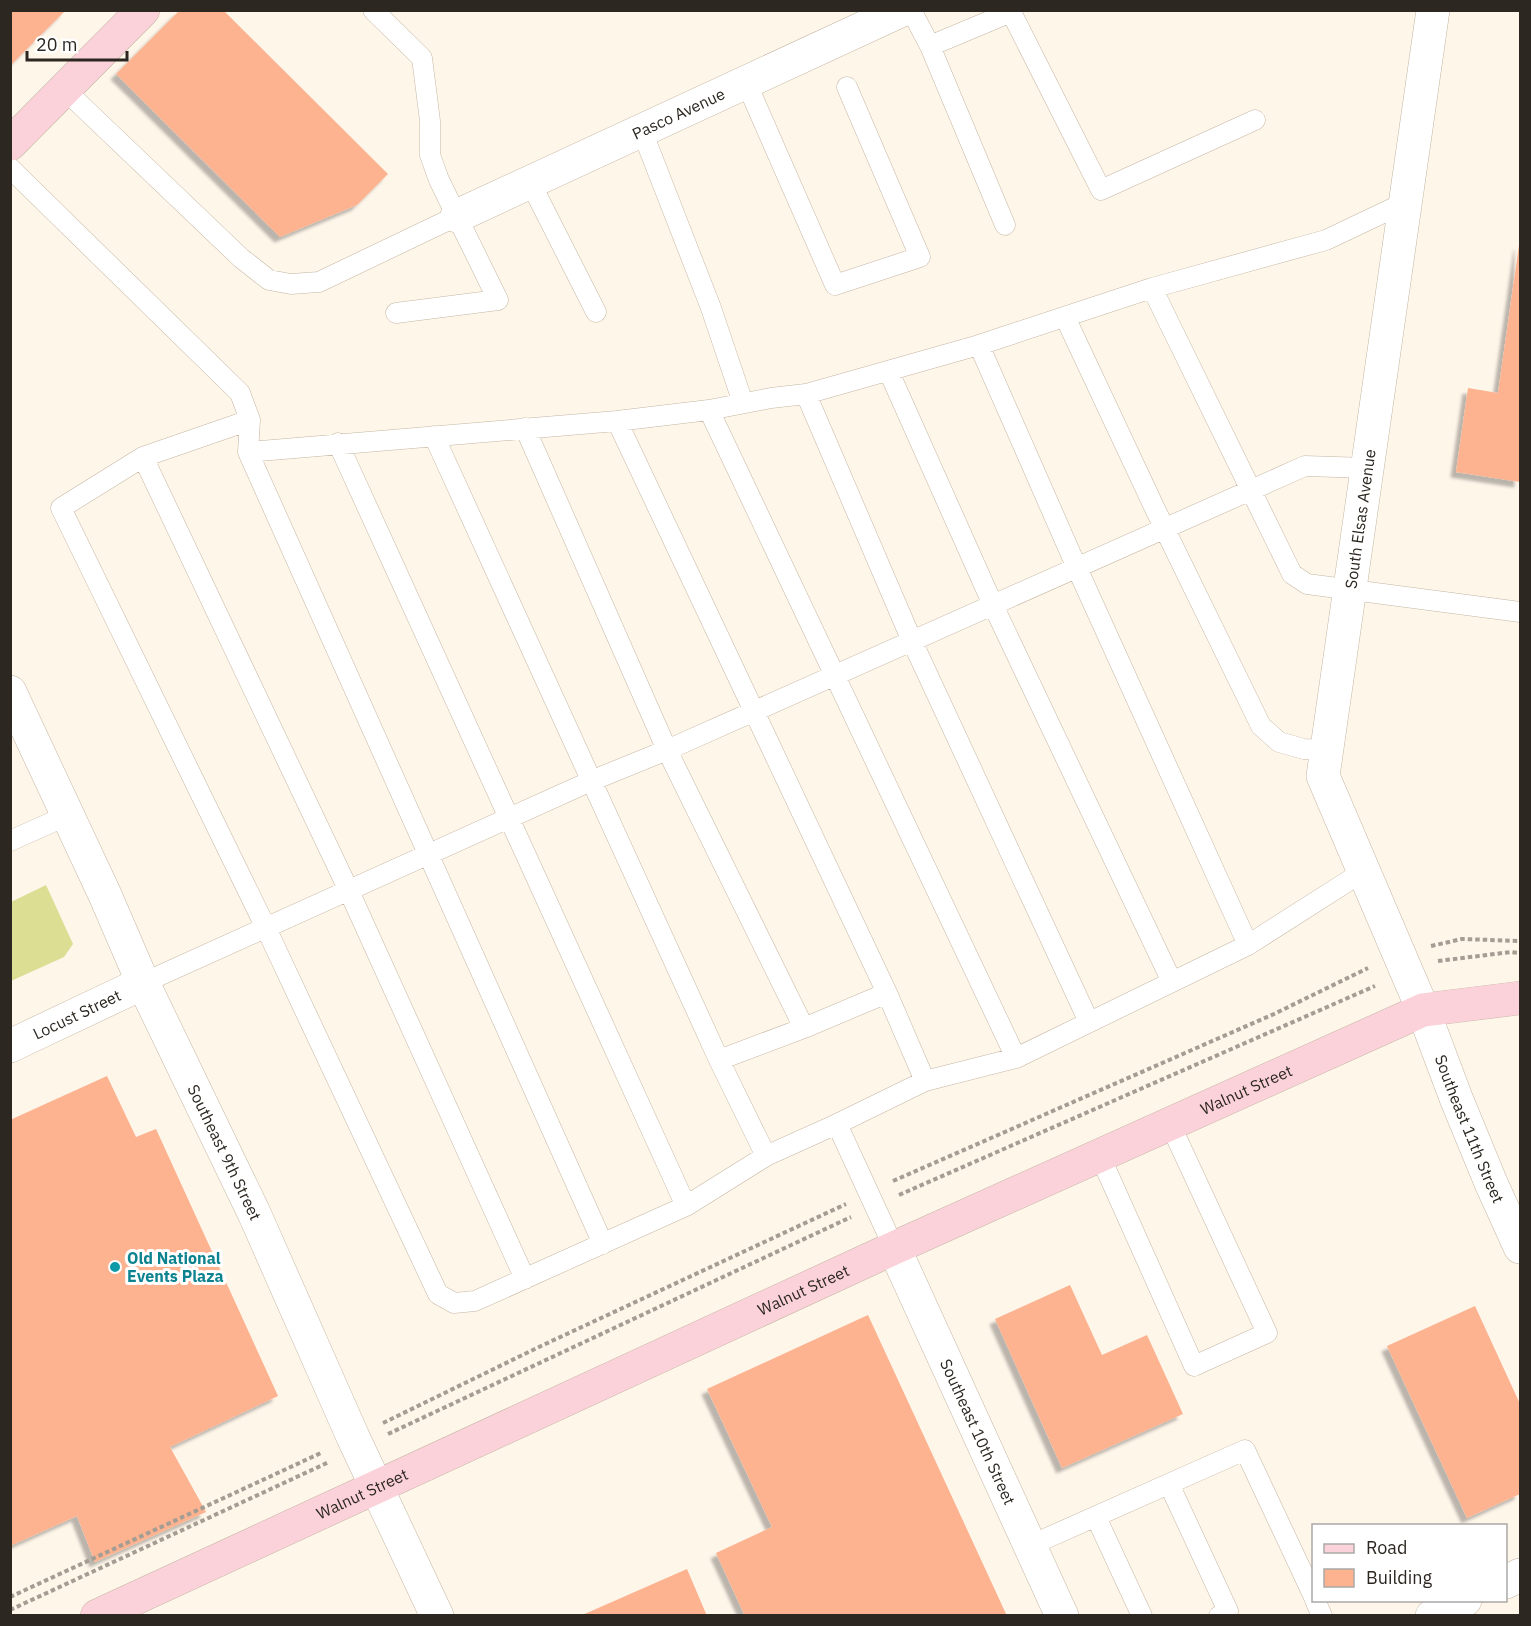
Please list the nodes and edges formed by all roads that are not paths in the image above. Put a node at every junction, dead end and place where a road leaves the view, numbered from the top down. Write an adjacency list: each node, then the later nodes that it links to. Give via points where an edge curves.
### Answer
1 (143, 10): 9 (main road)
2 (373, 10): 16 (lane, via 422,58 430,155)
3 (902, 10): 7 (street, Pasco Avenue)
4 (911, 10): 6 (lane)
5 (1433, 10): 15 (street, South Elsas Avenue)
6 (930, 46): 10 (lane, via 1011,12 1101,190); 17 (lane)
7 (746, 82): 8 (lane, via 835,285 920,257); 11 (street, Pasco Avenue)
8 (847, 87)
9 (65, 90): 12 (main road); 16 (lane, via 269,280 291,284 319,282)
10 (1255, 120)
11 (642, 131): 14 (street, Pasco Avenue); 25 (lane, via 711,308)
12 (10, 144)
13 (10, 168): 27 (lane, via 240,393)
14 (530, 182): 16 (street, Pasco Avenue); 19 (lane)
15 (1406, 202): 18 (lane, via 1326,240); 34 (street, South Elsas Avenue)
16 (458, 216): 20 (lane, via 498,300)
17 (1005, 225)
18 (1152, 288): 21 (lane); 35 (lane)
19 (597, 312)
20 (396, 313)
21 (1065, 317): 22 (lane); 36 (lane)
22 (979, 345): 23 (lane); 37 (lane)
23 (889, 372): 24 (lane); 39 (lane)
24 (806, 394): 25 (lane); 41 (lane)
25 (743, 403): 26 (lane)
26 (709, 411): 28 (lane); 42 (lane)
27 (250, 420): 32 (lane); 33 (lane)
28 (617, 421): 29 (lane); 44 (lane)
29 (525, 428): 30 (lane); 45 (lane)
30 (434, 436): 31 (lane); 47 (lane)
31 (338, 443): 32 (lane); 49 (lane)
32 (248, 452): 51 (lane)
33 (143, 457): 53 (lane); 54 (lane, via 61,508)
34 (1367, 468): 35 (lane, via 1305,466); 38 (street, South Elsas Avenue)
35 (1251, 489): 36 (lane); 38 (lane, via 1292,574 1307,584)
36 (1164, 528): 37 (lane); 46 (lane, via 1261,726 1278,742)
37 (1077, 568): 39 (lane); 55 (lane)
38 (1350, 589): 40 (lane); 46 (street, South Elsas Avenue)
39 (993, 605): 41 (lane); 56 (lane)
40 (1521, 612)
41 (912, 641): 42 (lane); 61 (lane)
42 (834, 675): 44 (lane); 64 (lane)
43 (10, 692): 48 (street, Southeast 9th Street)
44 (754, 711): 45 (lane); 58 (lane)
45 (667, 750): 47 (lane); 62 (lane)
46 (1327, 750): 52 (street, South Elsas Avenue, via 1323,776)
47 (591, 781): 49 (lane); 65 (lane)
48 (68, 815): 50 (lane); 57 (street, Southeast 9th Street)
49 (510, 818): 51 (lane); 71 (lane)
50 (10, 841)
51 (429, 855): 53 (lane); 72 (lane)
52 (1364, 871): 55 (lane); 60 (street, South Elsas Avenue)
53 (349, 891): 54 (lane); 75 (lane)
54 (266, 928): 57 (lane); 75 (lane, via 438,1294 454,1303 476,1301)
55 (1248, 945): 56 (lane)
56 (1172, 982): 61 (lane)
57 (143, 983): 63 (street, Locust Street); 77 (street, Southeast 9th Street, via 254,1214)
58 (887, 993): 62 (lane); 66 (lane)
59 (1521, 998): 60 (main road, Walnut Street)
60 (1423, 1010): 68 (main road, Walnut Street); 73 (street, Southeast 11th Street, via 1455,1098)
61 (1089, 1022): 64 (lane)
62 (804, 1028): 65 (lane)
63 (10, 1046)
64 (1016, 1058): 66 (lane)
65 (719, 1060): 69 (lane)
66 (925, 1082): 67 (lane)
67 (837, 1124): 69 (lane); 74 (lane)
68 (1170, 1124): 70 (main road, Walnut Street); 70 (lane, via 1267,1333 1194,1366)
69 (766, 1156): 71 (lane)
70 (1100, 1156): 74 (main road, Walnut Street)
71 (686, 1206): 72 (lane)
72 (603, 1244): 75 (lane)
73 (1521, 1247)
74 (894, 1248): 77 (main road, Walnut Street); 79 (street, Southeast 10th Street)
75 (525, 1279)
76 (1169, 1484): 78 (lane); 82 (lane, via 1245,1450); 89 (lane, via 1228,1611)
77 (377, 1486): 85 (main road, Walnut Street); 86 (street, Southeast 9th Street)
78 (1096, 1517): 79 (lane); 88 (lane)
79 (1029, 1546): 87 (street, Southeast 10th Street)
80 (1521, 1575): 81 (street)
81 (1507, 1582)
82 (1312, 1595)
83 (1315, 1602): 90 (lane)
84 (1461, 1602): 91 (street)
85 (115, 1612)
86 (437, 1616)
87 (1062, 1616)
88 (1142, 1616)
89 (1219, 1616)
90 (1322, 1616)
91 (1432, 1616)

